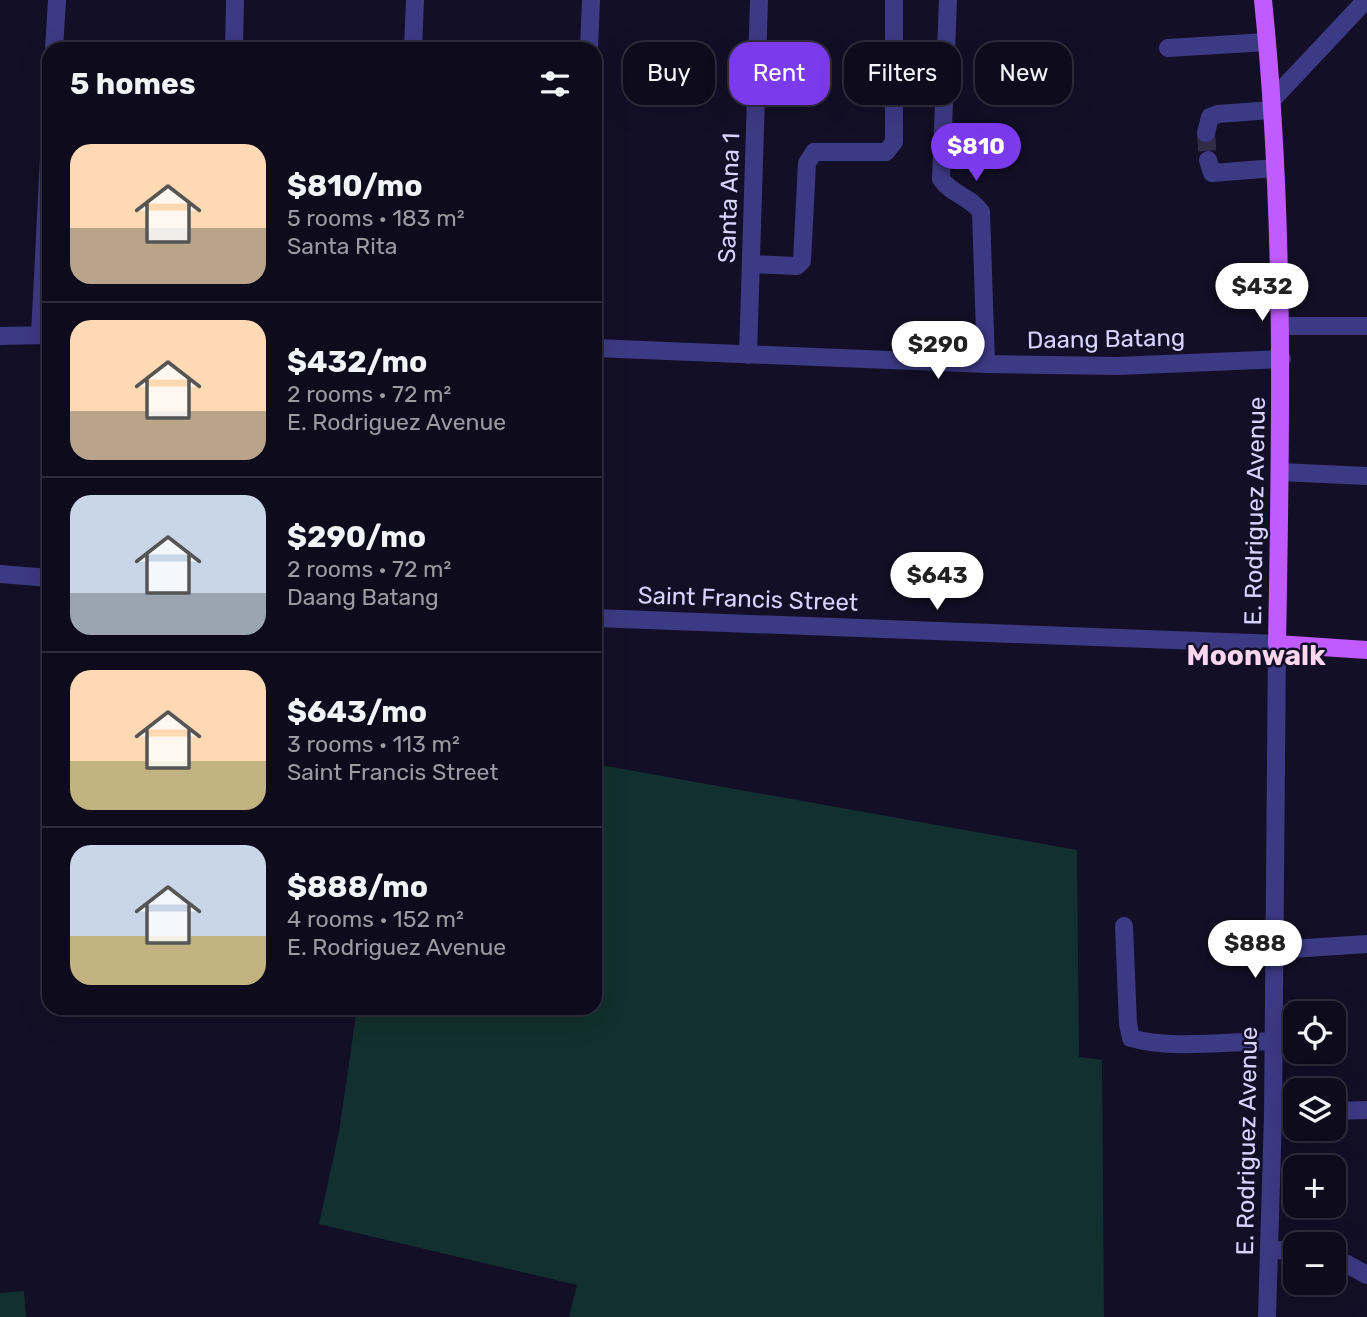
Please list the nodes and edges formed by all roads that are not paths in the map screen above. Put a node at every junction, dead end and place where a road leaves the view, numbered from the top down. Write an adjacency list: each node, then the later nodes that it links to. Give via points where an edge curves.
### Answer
1 (57, 0): 10 (street)
2 (235, 0): 11 (street)
3 (415, 0): 12 (street)
4 (591, 0): 13 (street)
5 (759, 0): 20 (street, Santa Ana 1)
6 (894, 0): 20 (street, via 894,142 886,152 873,154 814,152 807,163 802,261 797,266)
7 (948, 0): 28 (street, via 941,179 981,212)
8 (1263, 0): 14 (main road, E. Rodriguez Avenue)
9 (1366, 0): 16 (street)
10 (54, 42)
11 (234, 42)
12 (413, 42)
13 (589, 42)
14 (1267, 42): 15 (street); 16 (main road, E. Rodriguez Avenue)
15 (1168, 48)
16 (1272, 105): 17 (street, via 1210,117); 19 (main road, E. Rodriguez Avenue)
17 (1206, 133)
18 (1208, 160): 19 (street, via 1212,173)
19 (1274, 168): 22 (main road, E. Rodriguez Avenue)
20 (752, 264): 26 (street, Santa Ana 1)
21 (1366, 325): 22 (street)
22 (1282, 326): 27 (main road, E. Rodriguez Avenue)
23 (42, 335): 24 (street)
24 (0, 336)
25 (602, 348): 26 (street, Daang Batang)
26 (748, 355): 28 (street, Daang Batang)
27 (1282, 359): 28 (street, Daang Batang, via 1117,366); 29 (main road, E. Rodriguez Avenue)
28 (986, 364)
29 (1280, 472): 30 (street); 34 (main road, E. Rodriguez Avenue)
30 (1367, 476)
31 (0, 574): 32 (street)
32 (42, 577)
33 (602, 618): 34 (street, Saint Francis Street)
34 (1278, 644): 35 (main road); 38 (street, E. Rodriguez Avenue)
35 (1367, 650)
36 (1124, 926): 39 (street, via 1131,1038)
37 (1367, 944): 38 (street)
38 (1275, 950): 39 (street, E. Rodriguez Avenue)
39 (1274, 1041): 42 (street, E. Rodriguez Avenue)
40 (1367, 1110): 41 (street)
41 (1346, 1111)
42 (1273, 1115): 43 (street); 45 (street, E. Rodriguez Avenue)
43 (1283, 1115)
44 (1283, 1250): 45 (street)
45 (1270, 1251): 48 (street, E. Rodriguez Avenue)
46 (1346, 1264): 47 (street)
47 (1367, 1275)
48 (1267, 1317)

